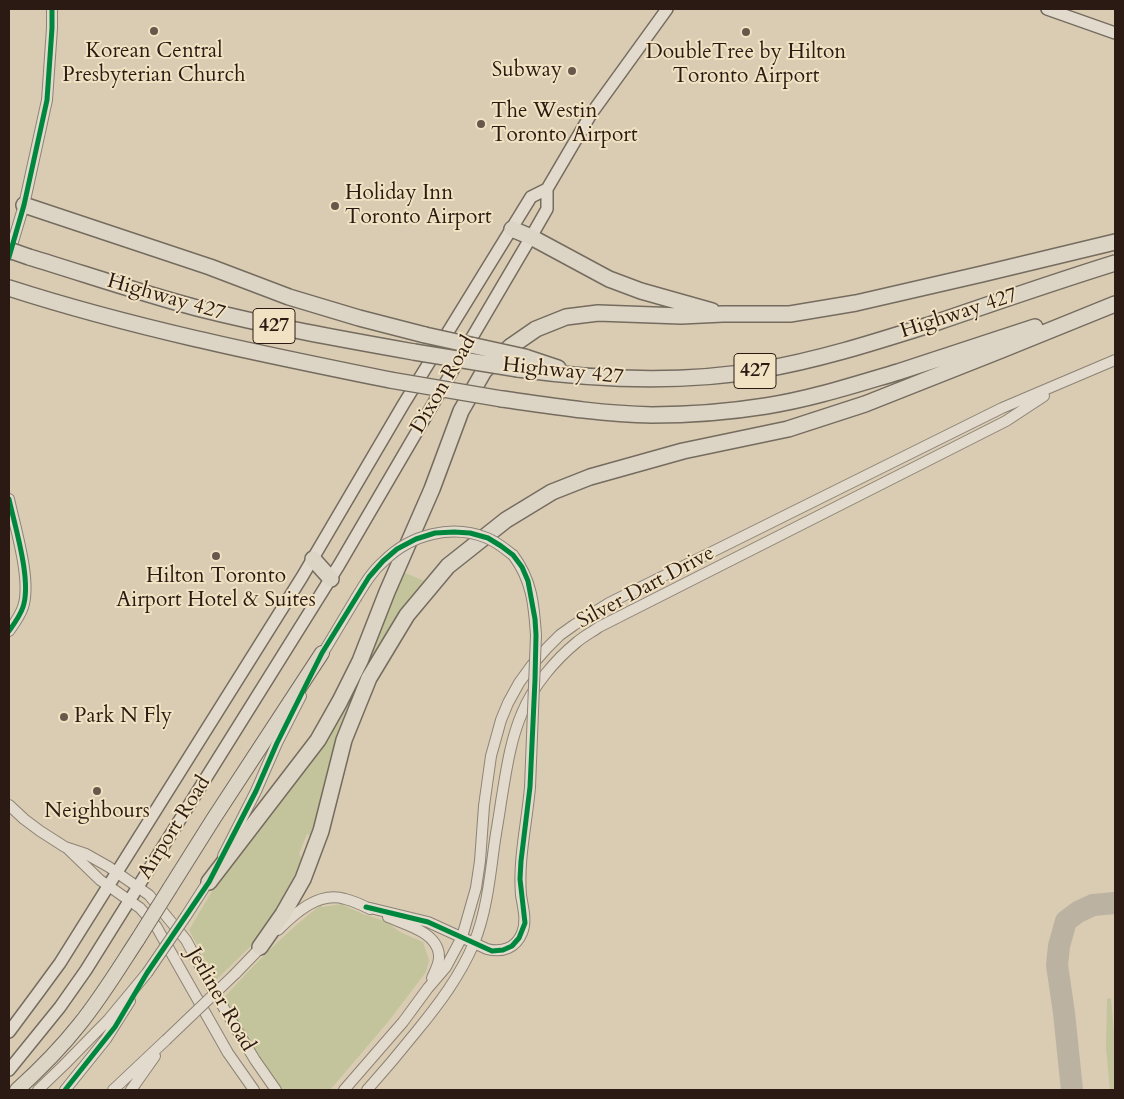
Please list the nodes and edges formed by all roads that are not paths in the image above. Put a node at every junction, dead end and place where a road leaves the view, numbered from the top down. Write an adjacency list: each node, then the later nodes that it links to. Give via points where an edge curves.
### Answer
1 (52, 9): 6 (street, via 47,100)
2 (667, 9): 5 (main road, Dixon Road, via 590,114)
3 (1046, 9): 4 (main road)
4 (1115, 33)
5 (547, 188): 7 (main road, Dixon Road, via 530,197); 8 (main road, Dixon Road, via 547,208)
6 (24, 205): 11 (street); 17 (highway, bridge, via 289,297)
7 (512, 229): 8 (highway); 22 (main road, Dixon Road)
8 (531, 237): 15 (highway, via 609,279); 23 (main road, Dixon Road)
9 (1115, 242): 15 (highway, via 856,303 790,314)
10 (9, 250): 17 (highway, Highway 427 / 427, bridge, via 137,291 302,332 414,352)
11 (9, 257)
12 (1115, 262): 17 (highway, Highway 427 / 427, via 854,349 759,370 650,379 588,377)
13 (13, 289): 14 (highway, Highway 427 / 427, bridge, via 170,332 390,380 546,405 652,415 766,406 824,394)
14 (1115, 302): 36 (highway, via 865,404 788,429 683,451 590,477 552,492 506,520 448,566 407,615 369,678 344,740 322,831 303,879)
15 (723, 314): 29 (highway, via 598,313 566,316 530,333 484,371 461,411 432,489 340,701 318,740)
16 (1115, 360): 18 (street, Silver Dart Drive)
17 (522, 363)
18 (1067, 382): 20 (street, Silver Dart Drive, via 1002,408); 21 (street, Silver Dart Drive, via 1006,421)
19 (9, 499): 24 (street, via 26,589 23,606)
20 (785, 516): 21 (street); 34 (street, Silver Dart Drive, via 609,603 560,635 532,665 504,712 491,756 478,879)
21 (791, 530): 35 (street, Silver Dart Drive, via 599,627 564,653 542,679 530,697 514,734 491,872)
22 (313, 559): 23 (highway); 28 (main road, Airport Road)
23 (331, 579): 31 (main road, Airport Road)
24 (9, 631)
25 (322, 653): 29 (street); 35 (street, bridge, via 382,562 416,539 435,533 470,533 501,546 522,567 528,581 536,635 530,787 520,879 524,918 522,934 512,946 503,950 492,950); 43 (highway, bridge, via 107,987 78,1026)
26 (9, 805): 27 (street, via 40,831)
27 (65, 846): 28 (street, Jetliner Road); 30 (street, Jetliner Road)
28 (118, 872): 30 (main road, Airport Road); 31 (street, Jetliner Road)
29 (209, 882): 37 (street, bridge)
30 (109, 886): 32 (street, Jetliner Road); 39 (main road, Airport Road, via 60,963)
31 (138, 887): 32 (main road, Airport Road); 42 (street, Jetliner Road, via 186,940)
32 (130, 901): 41 (main road, Airport Road, via 60,1007); 48 (street, Jetliner Road, via 156,926 228,1053)
33 (366, 907): 34 (street, via 428,922); 36 (street, via 344,898 319,899 291,917); 38 (street, via 422,932 433,942 439,955)
34 (462, 937): 35 (street); 38 (street, Silver Dart Drive, via 446,967)
35 (474, 943): 51 (street, Silver Dart Drive, via 445,996)
36 (260, 947): 40 (street, bridge)
37 (148, 973): 44 (street, via 108,1020); 45 (street, via 115,1027)
38 (428, 988): 50 (street, Silver Dart Drive)
39 (9, 1032)
40 (166, 1040): 46 (street); 47 (street)
41 (9, 1070)
42 (267, 1078): 48 (street); 49 (street, Jetliner Road)
43 (17, 1090)
44 (38, 1090)
45 (65, 1090)
46 (113, 1090)
47 (131, 1090)
48 (253, 1090)
49 (276, 1090)
50 (344, 1090)
51 (367, 1090)

